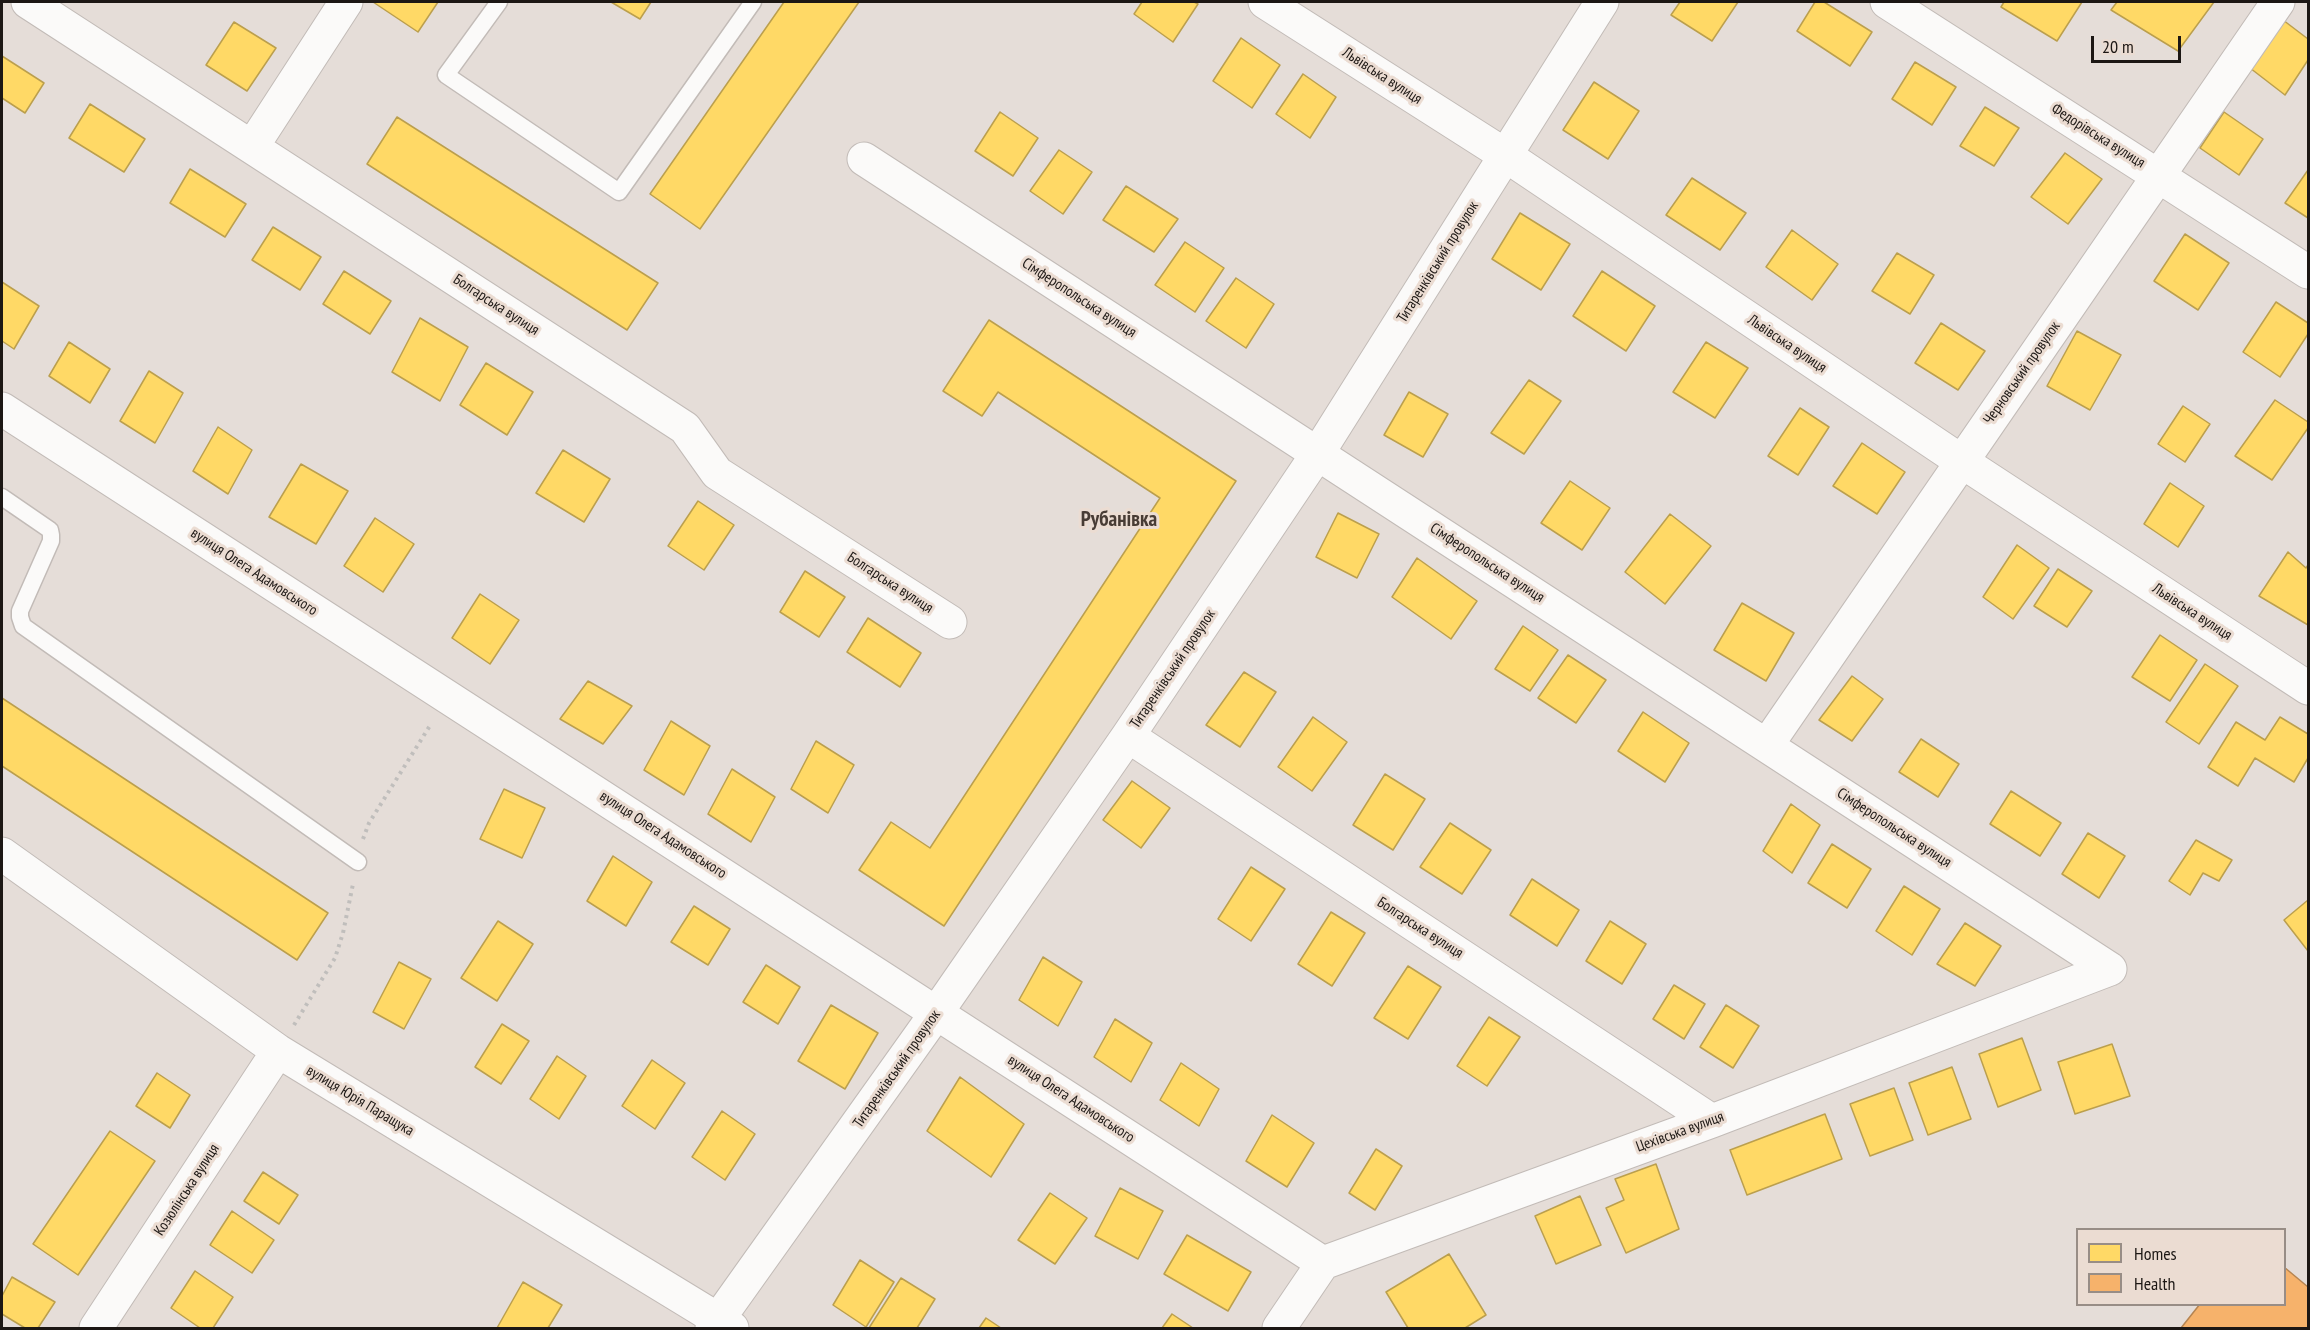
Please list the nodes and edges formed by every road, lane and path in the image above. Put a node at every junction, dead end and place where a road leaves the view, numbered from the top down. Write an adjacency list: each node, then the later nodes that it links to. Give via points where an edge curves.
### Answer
1 (28, 2): 9 (street, Болгарська вулиця)
2 (346, 2): 9 (street)
3 (499, 2): 4 (lane, via 446,75 619,192)
4 (753, 2)
5 (1264, 2): 10 (street, Львівська вулиця)
6 (1602, 2): 10 (street, Титаренківський провулок)
7 (1887, 2): 12 (street, Федорівська вулиця)
8 (2278, 2): 12 (street, Черновський провулок)
9 (252, 147): 18 (street, Болгарська вулиця, via 685,428 717,472)
10 (1505, 155): 15 (street, Титаренківський провулок); 16 (street, Львівська вулиця)
11 (864, 159): 15 (street, Сімферопольська вулиця)
12 (2159, 174): 13 (street, Федорівська вулиця); 16 (street, Черновський провулок)
13 (2308, 272)
14 (2, 409): 25 (street, вулиця Олега Адамовського)
15 (1318, 453): 20 (street, Титаренківський провулок); 21 (street, Сімферопольська вулиця)
16 (1960, 461): 19 (street, Львівська вулиця); 21 (street, Черновський провулок)
17 (2, 497): 23 (lane, via 50,530 51,535 20,611 23,626)
18 (950, 622)
19 (2308, 688)
20 (1128, 736): 25 (street, Титаренківський провулок); 27 (street, Болгарська вулиця)
21 (1767, 745): 24 (street, Сімферопольська вулиця)
22 (2, 854): 26 (street, вулиця Юрія Паращука)
23 (358, 862)
24 (2110, 969): 27 (street, Цехівська вулиця)
25 (937, 1012): 28 (street, вулиця Олега Адамовського); 29 (street, Титаренківський провулок)
26 (278, 1051): 29 (street, вулиця Юрія Паращука); 30 (street, Козюлінська вулиця)
27 (1712, 1120): 28 (street, Цехівська вулиця)
28 (1323, 1263): 31 (street)
29 (721, 1326)
30 (96, 1329)
31 (1279, 1329)

